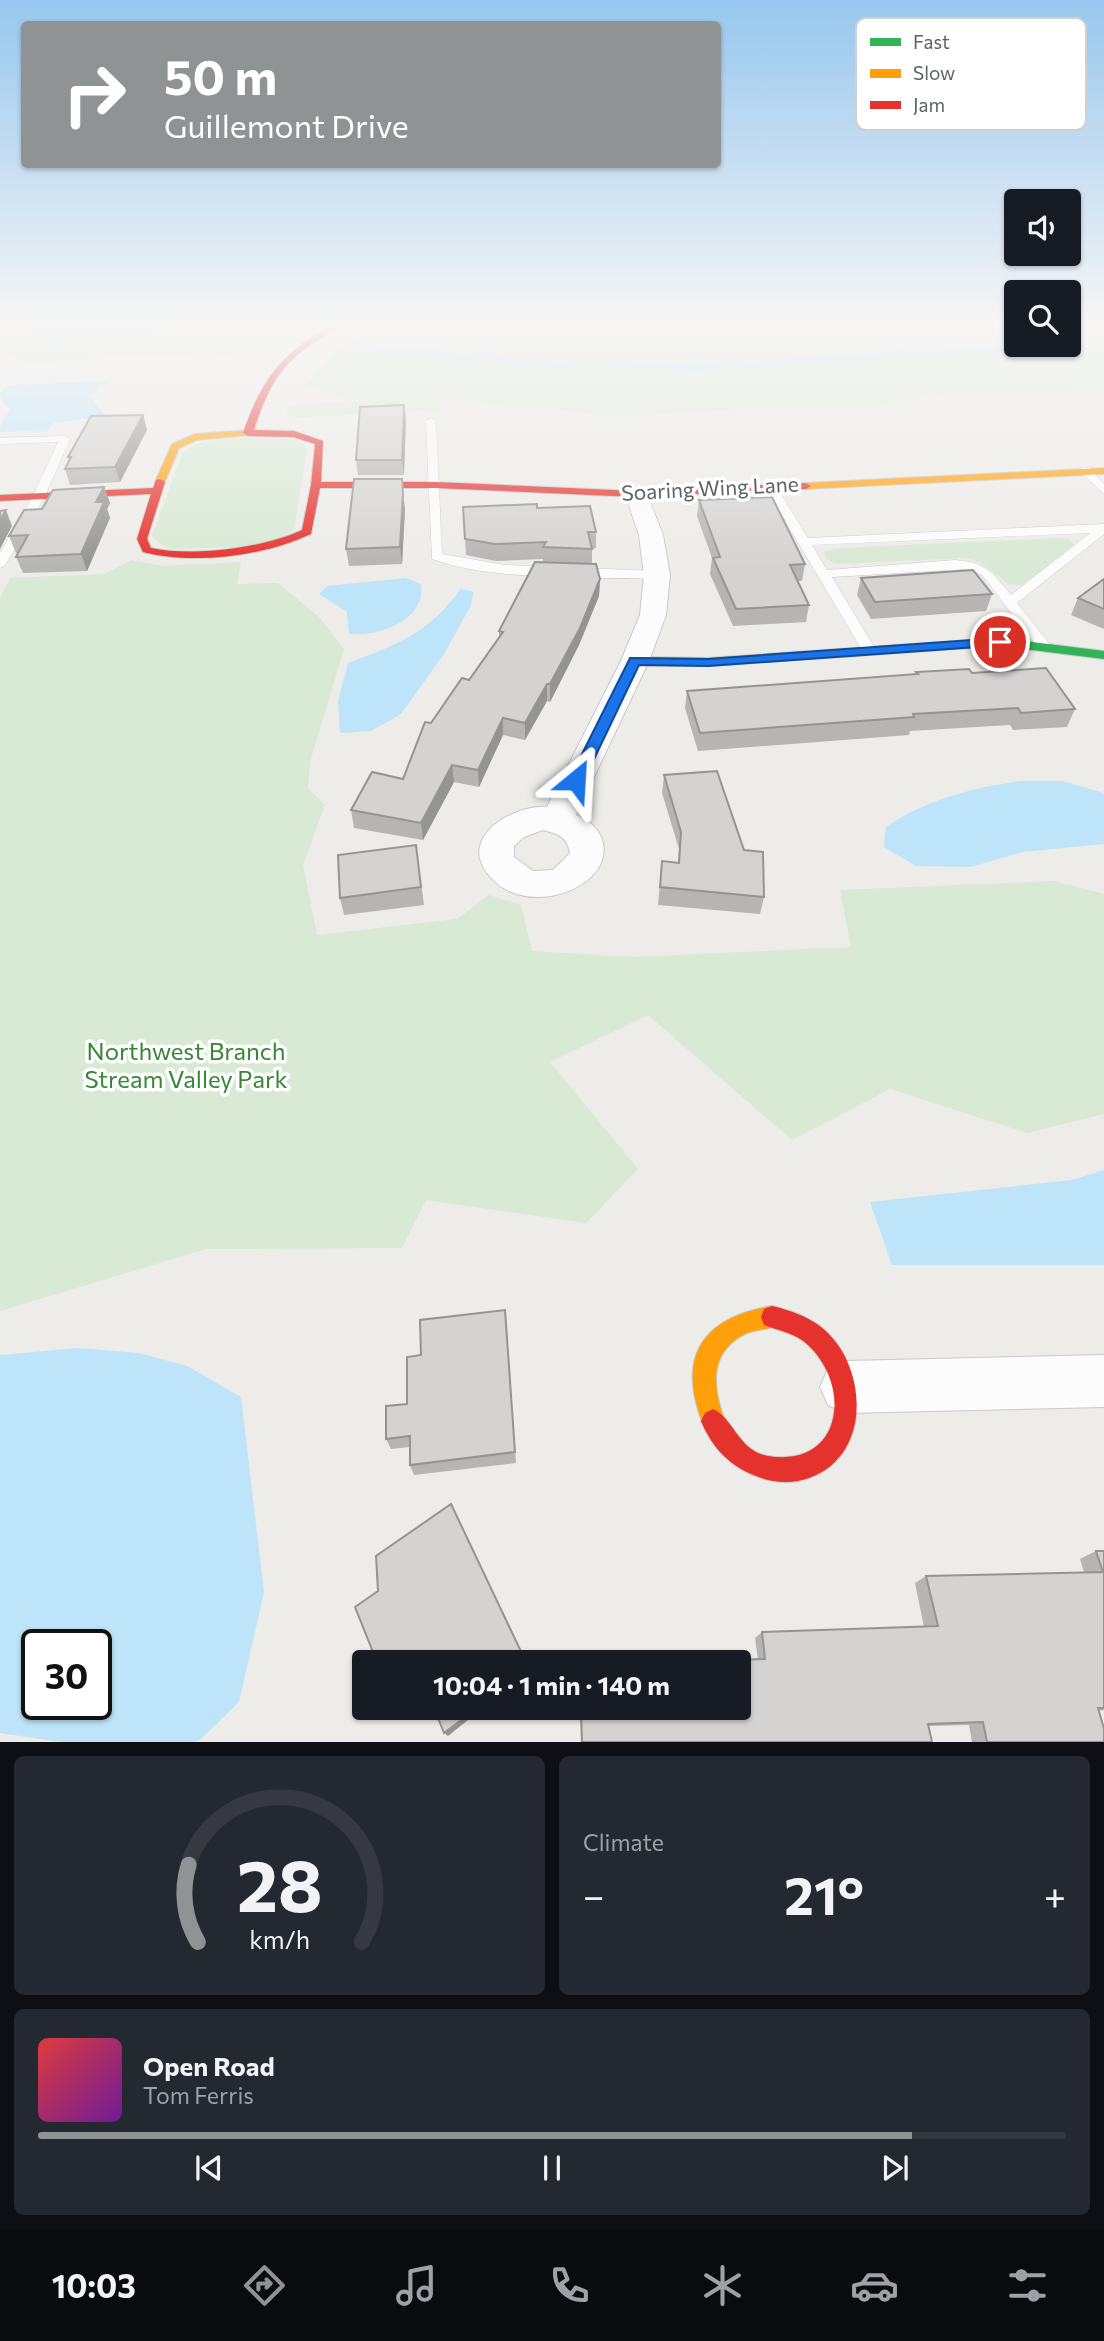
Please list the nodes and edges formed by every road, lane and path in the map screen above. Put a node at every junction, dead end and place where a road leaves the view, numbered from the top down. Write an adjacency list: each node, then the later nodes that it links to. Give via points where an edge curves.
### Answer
1 (256, 407): 3 (street)
2 (431, 421): 8 (lane)
3 (248, 433): 7 (street, via 294,434 320,443); 10 (street, via 195,437 175,446)
4 (0, 441): 13 (lane, via 65,439)
5 (1085, 470): 6 (street, Soaring Wing Lane); 9 (street, Soaring Wing Lane); 11 (lane)
6 (1104, 471)
7 (316, 485): 8 (street, Soaring Wing Lane); 10 (street, via 307,532 272,549 147,550 142,539)
8 (435, 485): 12 (street, Soaring Wing Lane); 19 (lane, via 436,556 442,561)
9 (770, 485): 12 (street, Soaring Wing Lane); 16 (lane)
10 (156, 491): 13 (street)
11 (1104, 491)
12 (636, 494): 19 (street, via 651,535)
13 (39, 496): 14 (street); 17 (lane)
14 (0, 498)
15 (1104, 528): 16 (lane); 20 (lane)
16 (802, 542): 18 (lane)
17 (0, 564)
18 (822, 574): 20 (lane, via 971,565 986,572); 22 (lane)
19 (657, 575): 24 (street, via 653,615)
20 (1010, 602): 21 (lane)
21 (1044, 646): 22 (street, via 1000,642); 23 (street)
22 (869, 650): 24 (street, via 708,662)
23 (1104, 655)
24 (635, 661): 25 (street)
25 (557, 820)
26 (1104, 1381): 27 (street)
27 (845, 1387): 27 (street, via 834,1359 817,1338 796,1324 772,1317 749,1318 728,1328 713,1344 704,1367 703,1392 723,1441 743,1459 766,1470 791,1473 813,1467 831,1453 844,1433)

